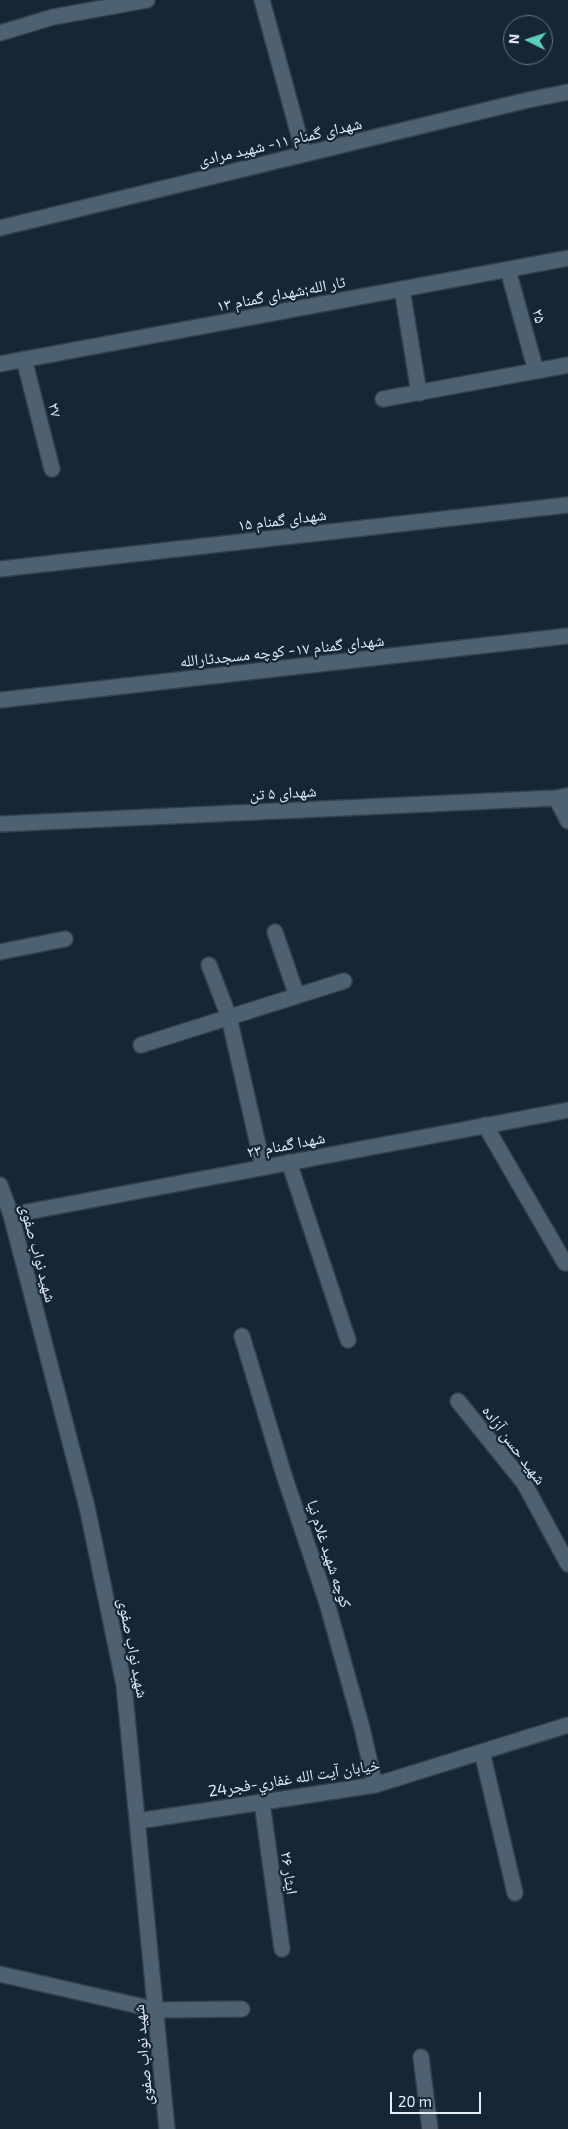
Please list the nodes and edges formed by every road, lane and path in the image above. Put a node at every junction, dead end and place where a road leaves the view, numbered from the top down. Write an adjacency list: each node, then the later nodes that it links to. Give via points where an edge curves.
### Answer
1 (147, 0): 3 (street, via 53,17)
2 (262, 0): 5 (street)
3 (0, 32)
4 (568, 92): 5 (street, شهدای گمنام ۱۱- شهيد مرادی)
5 (304, 154): 6 (street, شهدای گمنام ۱۱- شهيد مرادی)
6 (0, 228)
7 (568, 258): 8 (street, ثار الله;شهدای گمنام ۱۳)
8 (508, 270): 9 (street, ثار الله;شهدای گمنام ۱۳); 13 (street, ۲۵)
9 (402, 289): 10 (street, ثار الله;شهدای گمنام ۱۳); 14 (street)
10 (24, 360): 11 (street, ثار الله;شهدای گمنام ۱۳); 16 (street, ۲۷)
11 (0, 364)
12 (568, 365): 13 (street)
13 (536, 371): 14 (street)
14 (419, 393): 15 (street)
15 (383, 399)
16 (52, 468)
17 (568, 504): 18 (street, شهدای گمنام ۱۵)
18 (0, 570)
19 (568, 636): 20 (street, شهدای گمنام ۱۷- كوچه مسجدثارالله)
20 (0, 700)
21 (562, 797): 22 (street); 23 (street, شهدای ۵ تن)
22 (568, 821)
23 (0, 824)
24 (275, 932): 29 (street)
25 (65, 939): 26 (street)
26 (0, 952)
27 (209, 965): 30 (street)
28 (344, 981): 29 (street)
29 (297, 996): 30 (street)
30 (229, 1017): 31 (street); 35 (street)
31 (141, 1045)
32 (568, 1110): 33 (street, شهدا گمنام ۲۳)
33 (485, 1125): 34 (street, شهدا گمنام ۲۳); 38 (street)
34 (289, 1162): 35 (street, شهدا گمنام ۲۳); 40 (street)
35 (262, 1167): 37 (street, شهدا گمنام ۲۳)
36 (0, 1185): 37 (street, شهید نواب صفوی)
37 (11, 1215): 47 (street, شهید نواب صفوی, via 87,1507 124,1685)
38 (564, 1263)
39 (242, 1336): 45 (street, کوچه شهید غلام نیا, via 331,1616)
40 (348, 1340)
41 (458, 1401): 42 (street, شهید حسن آزاده, via 524,1483)
42 (568, 1564)
43 (568, 1725): 44 (street, خيابان آيت الله غفاري-فجر24)
44 (482, 1752): 45 (street, خيابان آيت الله غفاري-فجر24); 48 (street)
45 (375, 1785): 46 (street, خيابان آيت الله غفاري-فجر24)
46 (262, 1802): 47 (street, خيابان آيت الله غفاري-فجر24); 49 (street, ایثار ۲۶)
47 (138, 1821): 52 (street, شهید نواب صفوی)
48 (515, 1893)
49 (282, 1949)
50 (0, 1974): 52 (street)
51 (242, 2009): 52 (street)
52 (157, 2010): 54 (street, شهید نواب صفوی)
53 (421, 2057): 55 (street)
54 (167, 2129)
55 (430, 2129)

